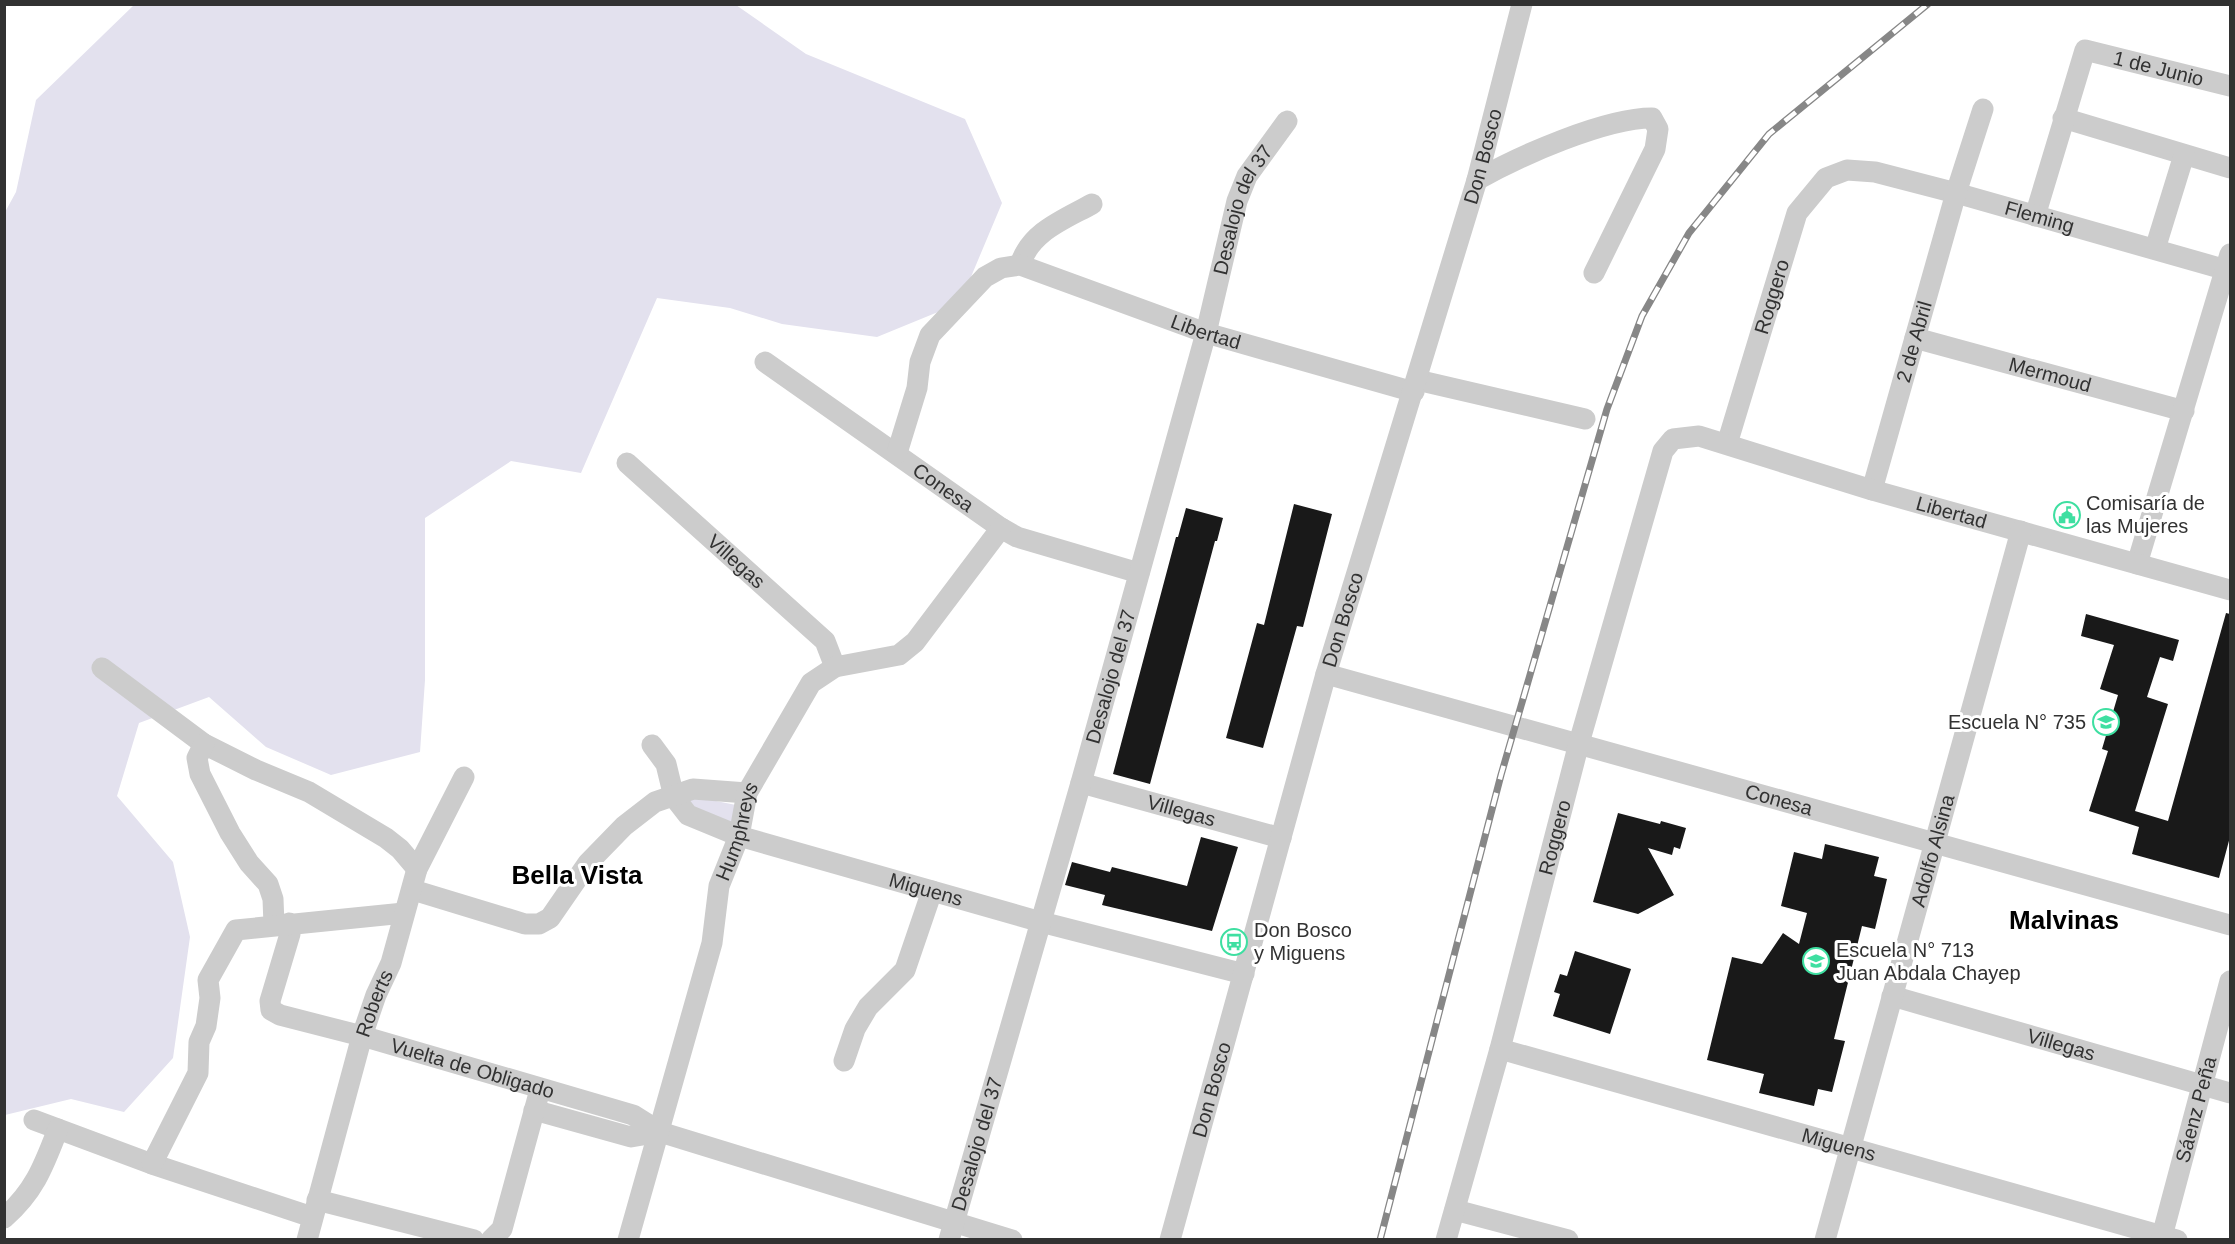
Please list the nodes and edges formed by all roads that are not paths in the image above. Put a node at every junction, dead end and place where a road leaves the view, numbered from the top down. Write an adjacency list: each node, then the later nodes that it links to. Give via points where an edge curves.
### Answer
1 (1522, 4): 9 (street, Don Bosco)
2 (2230, 86): 4 (street, 1 de Junio, via 2085,50)
3 (1983, 109): 10 (street, 2 de Abril)
4 (2063, 118): 6 (street); 12 (street)
5 (1287, 121): 17 (street, Desalojo del 37, via 1247,176 1236,201)
6 (2184, 155): 7 (street); 13 (street)
7 (2230, 168)
8 (1847, 170): 10 (street, Fleming, via 1875,172); 24 (street, Roggero, via 1826,178 1797,213)
9 (1477, 180): 16 (street, via 1513,160 1609,125 1633,118 1652,118 1658,129 1655,149); 20 (street, Don Bosco)
10 (1956, 193): 12 (street, Fleming); 18 (street, 2 de Abril)
11 (1092, 204): 15 (street, via 1042,231)
12 (2035, 216): 13 (street, Fleming)
13 (2155, 249): 14 (street, Fleming)
14 (2229, 265): 21 (street)
15 (1010, 267): 17 (street, Libertad); 25 (street, via 985,277 930,335)
16 (1594, 273)
17 (1206, 333): 20 (street, Libertad); 31 (street, Desalojo del 37)
18 (1915, 338): 21 (street, Mermoud); 27 (street, 2 de Abril)
19 (765, 362): 25 (street, Conesa)
20 (1416, 386): 22 (street, Libertad); 35 (street, Don Bosco)
21 (2184, 411): 30 (street)
22 (1586, 419)
23 (1673, 439): 24 (street, Libertad, via 1699,436); 36 (street, Roggero, via 1663,451)
24 (1727, 444): 27 (street, Libertad)
25 (897, 453): 28 (street, Conesa)
26 (627, 463): 33 (street, Villegas, via 825,641)
27 (1872, 490): 29 (street, Libertad)
28 (1001, 528): 31 (street, Conesa, via 1017,537); 33 (street, Humphreys, via 915,642 899,655)
29 (2021, 531): 30 (street, Libertad); 45 (street, Adolfo Alsina)
30 (2137, 564): 32 (street, Libertad)
31 (1139, 573): 40 (street, Desalojo del 37)
32 (2230, 590)
33 (835, 667): 41 (street, Humphreys, via 811,683)
34 (102, 668): 37 (street)
35 (1326, 674): 36 (street, Conesa); 44 (street, Don Bosco)
36 (1579, 743): 45 (street, Conesa); 57 (street, Roggero)
37 (204, 744): 46 (street, via 309,792 386,838); 51 (street, via 197,758 200,774 249,863 268,884)
38 (652, 745): 42 (street, via 666,764)
39 (464, 777): 46 (street, Roberts)
40 (1081, 783): 44 (street, Villegas); 50 (street, Desalojo del 37)
41 (747, 793): 42 (street, via 693,789); 43 (street, Humphreys)
42 (674, 797): 43 (street, Miguens, via 688,815); 47 (street, via 655,802 624,826 588,863 550,918 539,924 525,924)
43 (739, 836): 48 (street, Miguens); 65 (street, Humphreys, via 719,886 712,944)
44 (1281, 838): 53 (street, Don Bosco)
45 (1935, 843): 52 (street, Conesa); 55 (street, Adolfo Alsina)
46 (417, 869): 47 (street, Roberts)
47 (413, 890): 49 (street, Roberts)
48 (932, 891): 50 (street, Miguens); 58 (street, via 905,970 868,1007)
49 (404, 913): 51 (street); 56 (street, Roberts, via 391,963)
50 (1041, 922): 53 (street, Miguens); 71 (street, Desalojo del 37)
51 (281, 924): 56 (street, Vuelta de Obligado, via 290,934 270,1001 271,1010); 67 (street, via 236,930 208,980 210,998 199,1042 198,1073)
52 (2230, 925)
53 (1244, 974): 78 (street, Don Bosco)
54 (2230, 981): 59 (street, Sáenz Peña)
55 (1892, 996): 59 (street, Villegas); 66 (street, Adolfo Alsina)
56 (362, 1036): 60 (street, Vuelta de Obligado); 68 (street, Roberts)
57 (1500, 1049): 66 (street, Miguens); 69 (street, Roggero)
58 (844, 1061)
59 (2202, 1086): 61 (street, Villegas); 72 (street, Sáenz Peña)
60 (541, 1088): 62 (street); 65 (street, Vuelta de Obligado, via 633,1115)
61 (2230, 1094)
62 (534, 1110): 65 (street, Vuelta de Obligado, via 631,1137); 75 (street, via 502,1229)
63 (34, 1120): 64 (street)
64 (58, 1129): 67 (street); 70 (street, via 38,1181)
65 (660, 1131): 71 (street, Vuelta de Obligado); 76 (street, Humphreys)
66 (1851, 1148): 72 (street, Miguens); 81 (street, Adolfo Alsina)
67 (152, 1164): 68 (street)
68 (315, 1209): 73 (street, Roberts); 74 (street)
69 (1455, 1210): 79 (street, Roggero); 80 (street)
70 (4, 1218)
71 (951, 1230): 77 (street, Vuelta de Obligado)
72 (2167, 1238)
73 (307, 1239)
74 (474, 1239)
75 (491, 1239)
76 (628, 1239)
77 (1012, 1239)
78 (1170, 1239)
79 (1446, 1239)
80 (1568, 1239)
81 (1825, 1239)

